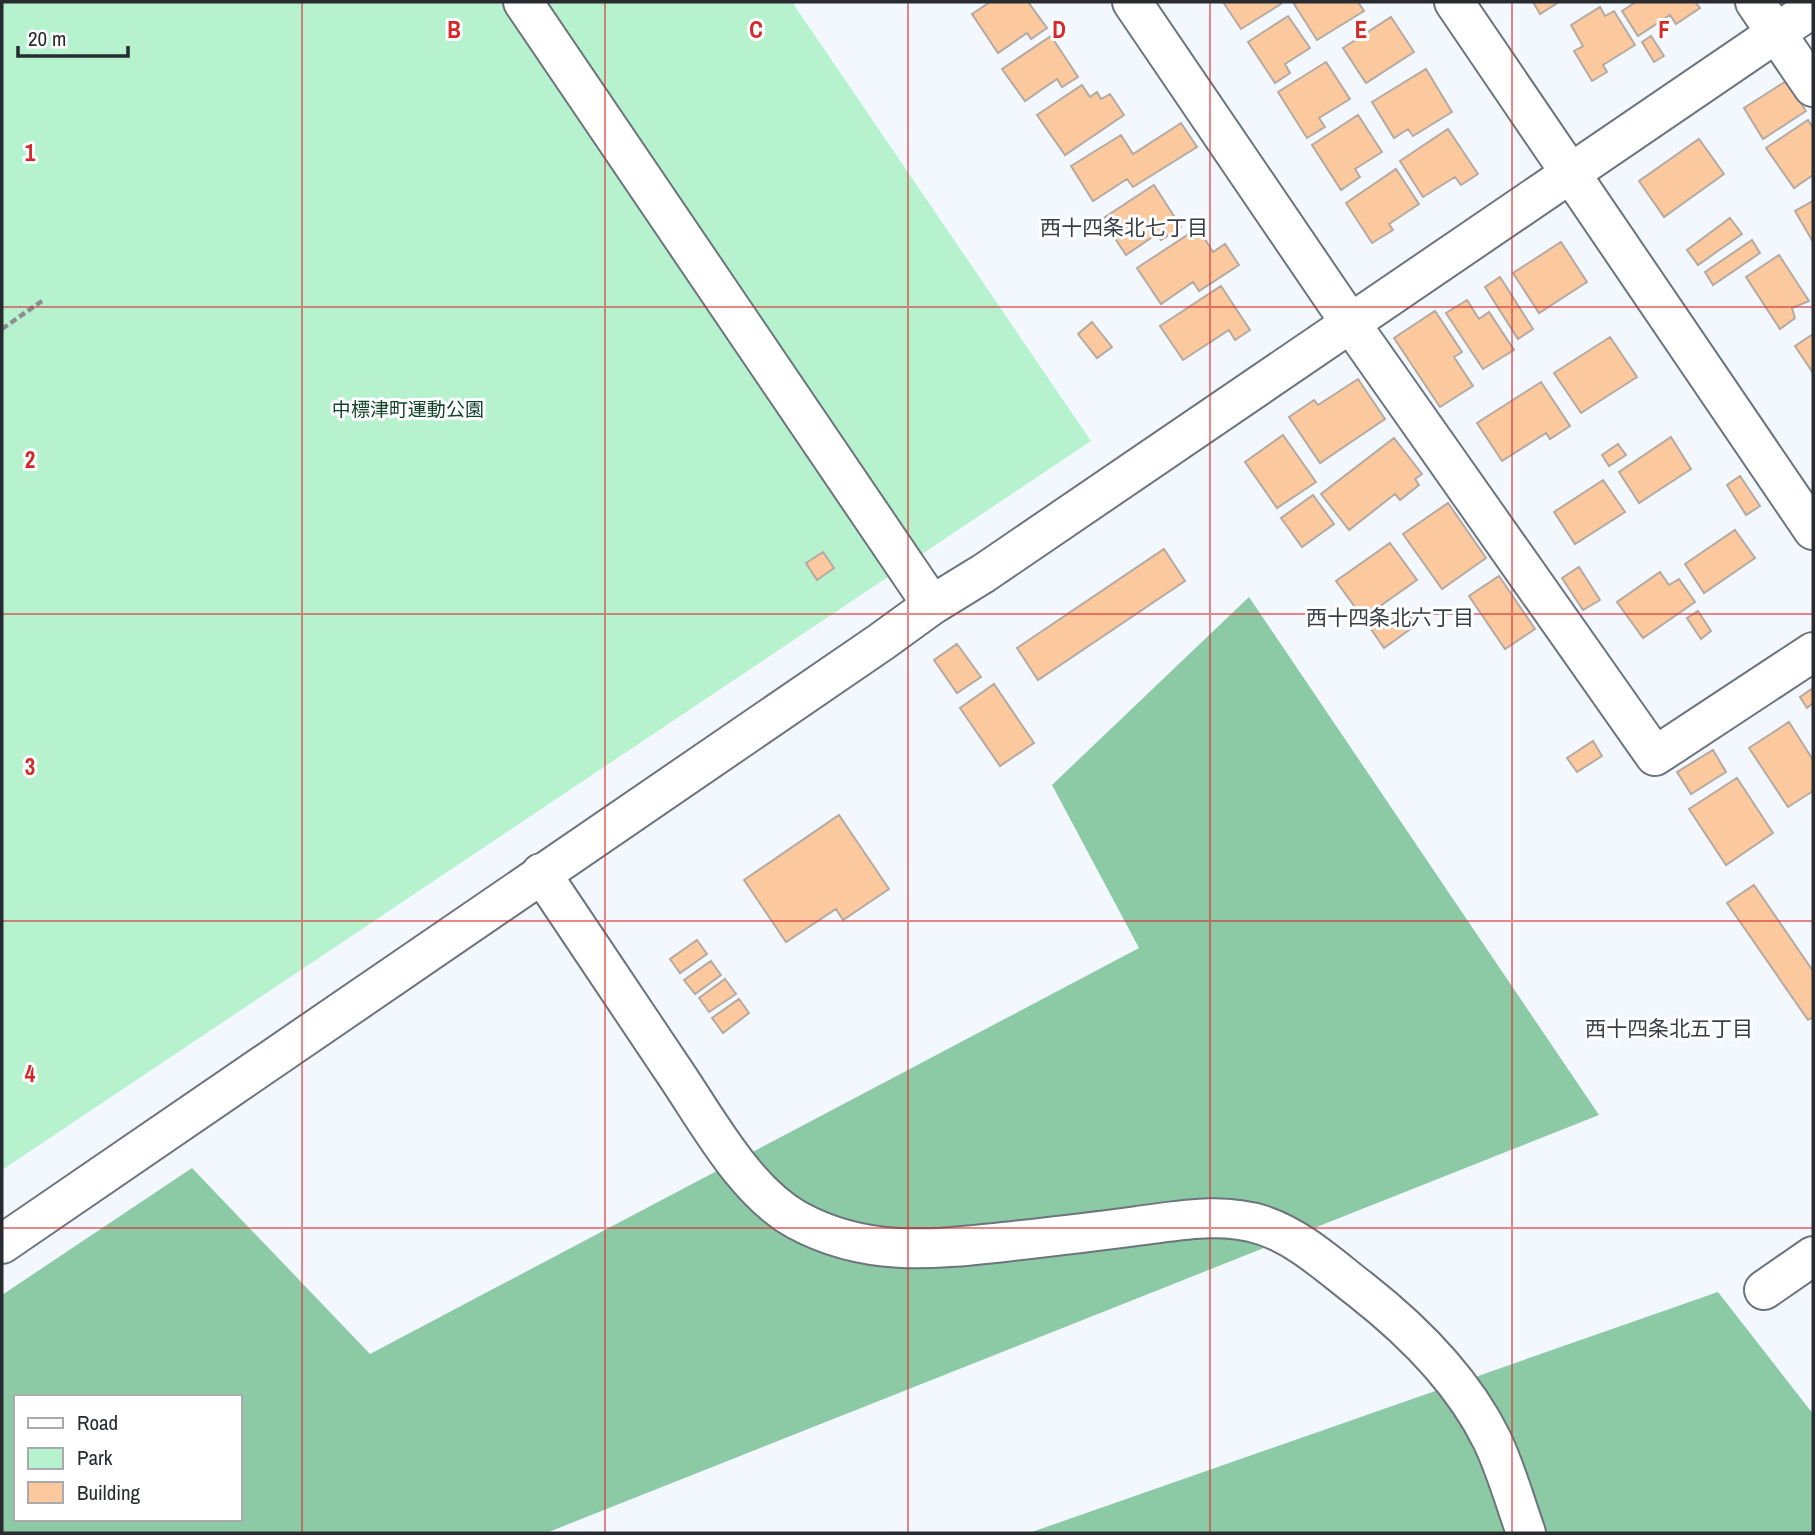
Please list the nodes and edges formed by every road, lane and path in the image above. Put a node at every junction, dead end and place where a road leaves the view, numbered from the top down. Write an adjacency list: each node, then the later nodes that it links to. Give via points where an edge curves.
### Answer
1 (523, 2): 13 (street)
2 (1132, 2): 10 (street)
3 (1454, 2): 8 (street)
4 (1755, 2): 6 (street)
5 (1813, 8): 6 (street)
6 (1776, 33): 7 (street); 8 (street)
7 (1813, 87)
8 (1571, 173): 10 (street); 12 (street)
9 (42, 301): 11 (path)
10 (1351, 324): 13 (street); 14 (street, via 1655,756)
11 (2, 328)
12 (1813, 530)
13 (932, 605): 15 (street)
14 (1813, 652)
15 (541, 873): 16 (street); 19 (street, via 733,1158 776,1206 795,1219 838,1239 896,1249 955,1248 1204,1217 1250,1222 1279,1231 1372,1299 1460,1389 1492,1440)
16 (2, 1244)
17 (1813, 1256): 18 (street)
18 (1764, 1290)
19 (1527, 1533)

